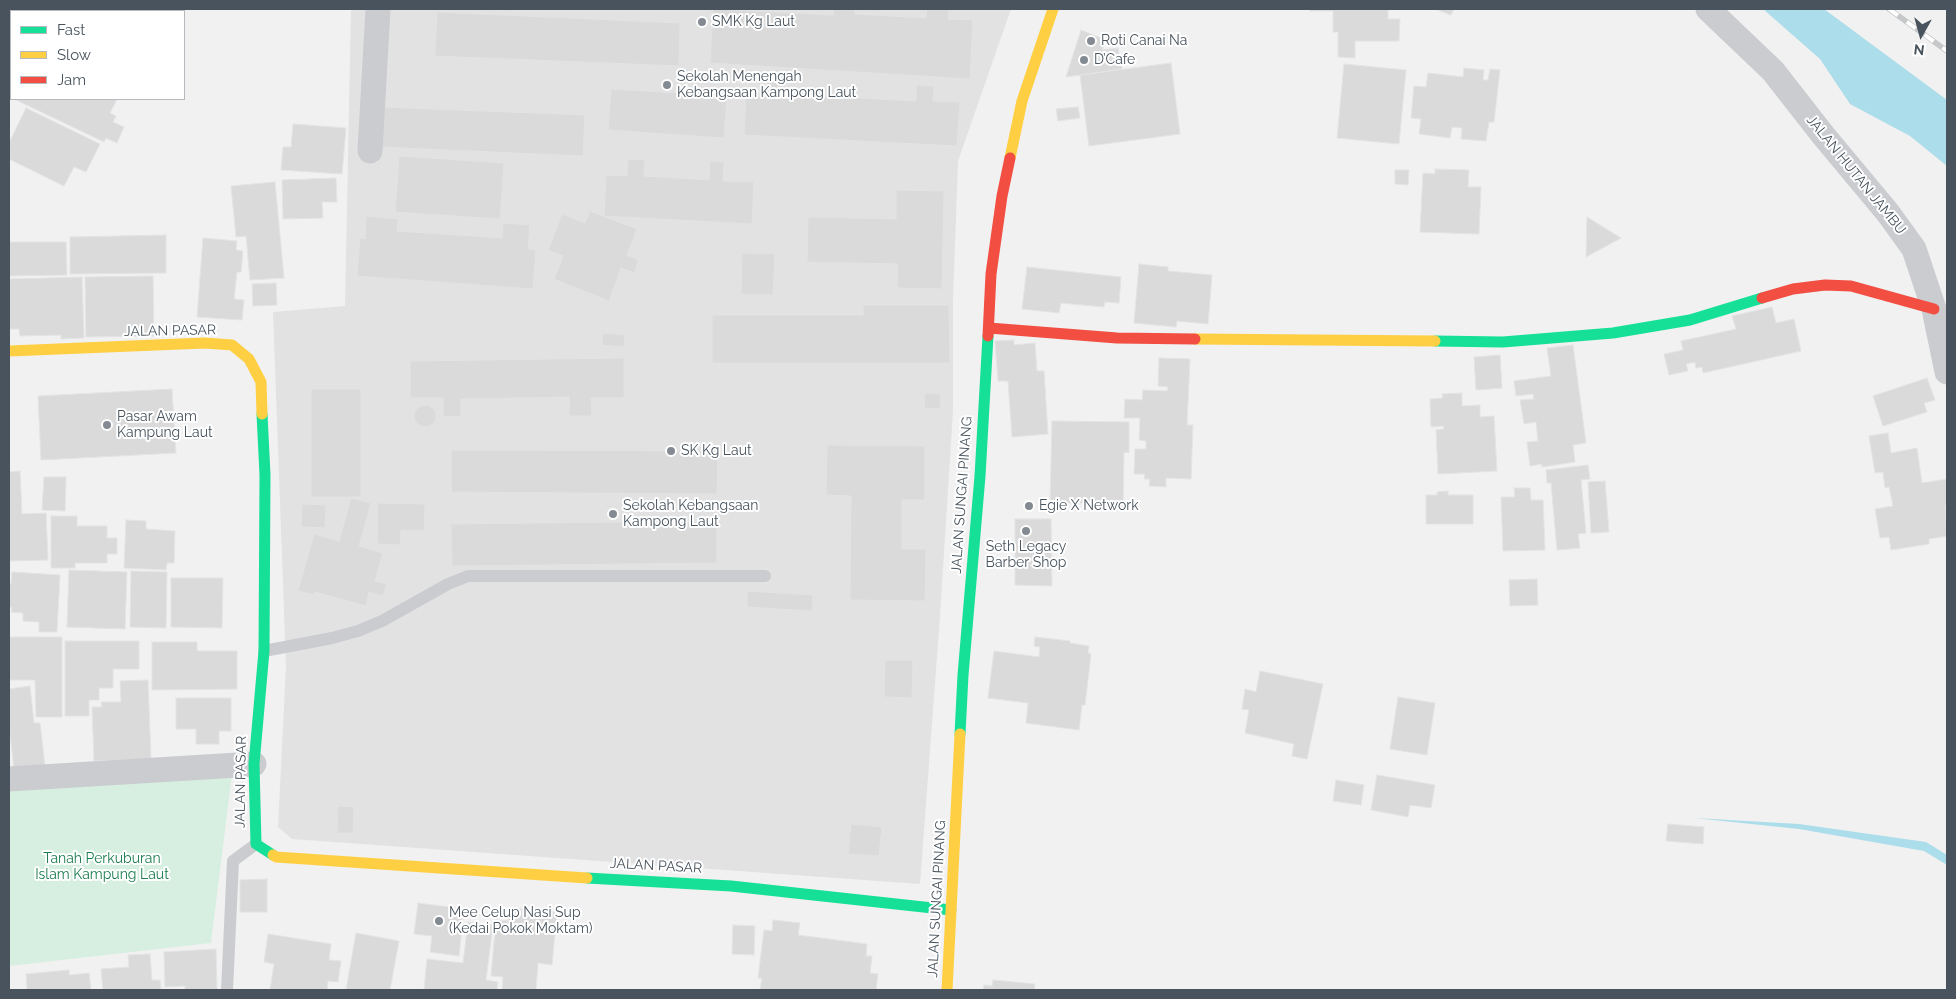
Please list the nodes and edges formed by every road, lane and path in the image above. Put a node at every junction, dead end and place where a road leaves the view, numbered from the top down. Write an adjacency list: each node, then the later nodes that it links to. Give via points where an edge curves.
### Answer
1 (378, 9): 4 (street)
2 (1053, 9): 6 (street, JALAN SUNGAI PINANG, via 1022,101 1002,196 991,274)
3 (1708, 9): 5 (street, JALAN HUTAN JAMBU, via 1773,71 1888,213 1914,249)
4 (370, 151)
5 (1934, 309): 6 (street, via 1850,286 1825,285 1793,289 1690,320 1613,333 1503,342 1117,338); 8 (street, JALAN HUTAN JAMBU)
6 (989, 328): 14 (street, JALAN SUNGAI PINANG, via 963,675)
7 (9, 352): 10 (street, JALAN PASAR, via 205,342 232,345 249,359 261,382 265,475)
8 (1947, 372)
9 (765, 576): 10 (lane, via 468,576 358,630)
10 (264, 651): 11 (street, JALAN PASAR)
11 (254, 764): 12 (street); 13 (street, JALAN PASAR)
12 (9, 779)
13 (256, 844): 14 (street, JALAN PASAR, via 276,857 731,886); 15 (lane, via 233,861)
14 (951, 910): 16 (street, JALAN SUNGAI PINANG)
15 (227, 990)
16 (947, 990)

